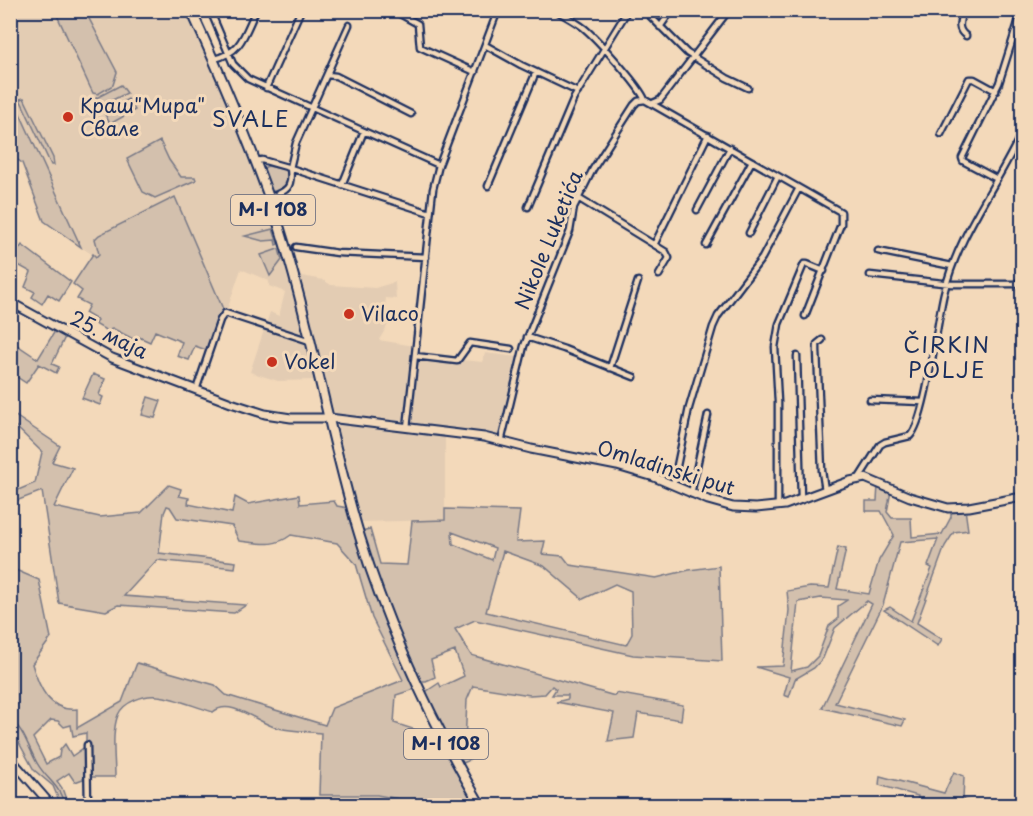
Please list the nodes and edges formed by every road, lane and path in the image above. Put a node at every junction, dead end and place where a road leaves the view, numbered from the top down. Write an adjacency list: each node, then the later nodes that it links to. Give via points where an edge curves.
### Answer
1 (191, 10): 21 (main road, M-I 108)
2 (210, 10): 19 (street)
3 (256, 10): 19 (street, via 239,47)
4 (301, 10): 25 (street)
5 (393, 10): 22 (street, via 418,24 418,43 423,49)
6 (498, 10): 17 (street)
7 (555, 10): 18 (street, via 583,28)
8 (628, 10): 18 (street)
9 (644, 10): 15 (street)
10 (672, 10): 15 (street)
11 (729, 10): 20 (street)
12 (963, 10): 16 (street, via 959,28)
13 (1022, 10): 27 (street)
14 (349, 25): 24 (street)
15 (660, 27): 20 (street)
16 (966, 36)
17 (485, 45): 22 (street); 23 (street)
18 (604, 50): 28 (street); 29 (street)
19 (228, 55): 21 (street); 25 (street, via 248,79)
20 (694, 57): 26 (street); 30 (street, via 660,100)
21 (214, 59): 38 (main road, M-I 108)
22 (475, 72): 40 (street)
23 (536, 72): 28 (street); 45 (street)
24 (327, 75): 31 (street); 32 (street)
25 (266, 87): 31 (street)
26 (748, 88)
27 (996, 91): 35 (street, via 969,79); 43 (street, via 962,160)
28 (578, 92): 49 (street)
29 (645, 100): 30 (street); 48 (street, Nikole Luketića, via 634,105)
30 (652, 103): 36 (street)
31 (311, 108): 33 (street); 41 (street)
32 (411, 114)
33 (364, 131): 40 (street); 44 (street)
34 (1023, 132): 43 (street)
35 (941, 134)
36 (708, 135): 37 (street); 53 (street)
37 (730, 148): 39 (street); 50 (street)
38 (255, 161): 41 (street); 47 (main road, M-I 108)
39 (752, 161): 42 (street); 54 (street)
40 (439, 165): 51 (street)
41 (290, 168): 44 (street); 47 (street, via 289,187)
42 (778, 176): 46 (street); 52 (street)
43 (997, 179): 58 (street)
44 (342, 185): 51 (street)
45 (488, 186)
46 (799, 188): 59 (street, via 841,212); 83 (street, via 762,258 713,327 689,408)
47 (268, 198): 69 (main road, M-I 108)
48 (578, 198): 53 (street); 67 (street, Nikole Luketića, via 570,231)
49 (528, 207)
50 (697, 210)
51 (430, 213): 57 (street)
52 (749, 233)
53 (655, 243): 60 (street, via 669,258)
54 (706, 245)
55 (296, 247): 57 (street)
56 (878, 251): 58 (street)
57 (426, 257): 71 (street)
58 (952, 266): 64 (street)
59 (824, 271): 66 (street); 88 (street, via 804,264 776,336)
60 (659, 275)
61 (870, 275): 64 (street)
62 (1023, 277): 64 (street, via 1011,284)
63 (638, 281): 73 (street)
64 (946, 283): 77 (street)
65 (12, 305): 75 (street, 25. маја, via 112,358)
66 (805, 316)
67 (527, 338): 73 (street, Nikole Luketića); 81 (street, Nikole Luketića)
68 (822, 340): 84 (street, via 817,350)
69 (310, 341): 75 (street, via 225,313); 79 (main road, M-I 108)
70 (511, 349): 71 (street, via 473,342 467,344 457,361)
71 (416, 356): 80 (street)
72 (797, 356): 87 (street)
73 (610, 368): 74 (street, Nikole Luketića)
74 (634, 377)
75 (196, 390): 79 (street, 25. маја, via 265,414)
76 (870, 400): 77 (street)
77 (924, 402): 82 (street, via 914,432 880,445)
78 (708, 415): 85 (street)
79 (329, 418): 80 (street, Omladinski put); 93 (main road, M-I 108, via 361,538 388,616 427,706)
80 (407, 428): 81 (street, Omladinski put)
81 (501, 442): 83 (street, Omladinski put, via 617,466)
82 (859, 478): 84 (street, Omladinski put); 86 (street, via 872,479 910,497 948,508)
83 (673, 485): 85 (street, Omladinski put)
84 (825, 490): 87 (street, Omladinski put)
85 (691, 494): 88 (street, Omladinski put, via 733,507)
86 (1023, 497)
87 (801, 499): 88 (street, Omladinski put)
88 (778, 506)
89 (87, 744): 92 (street)
90 (10, 758): 91 (street)
91 (52, 806)
92 (88, 806)
93 (481, 806)

